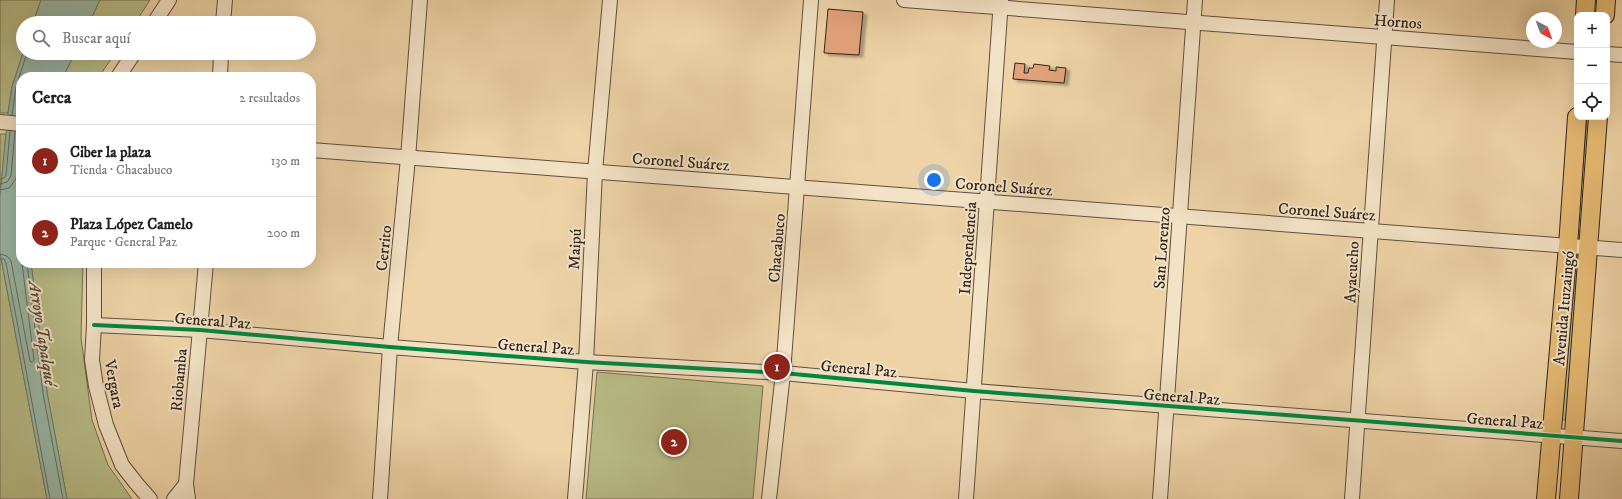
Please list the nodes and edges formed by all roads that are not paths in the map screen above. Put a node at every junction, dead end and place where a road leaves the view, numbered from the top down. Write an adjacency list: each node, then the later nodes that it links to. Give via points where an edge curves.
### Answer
1 (169, 0): 14 (street)
2 (225, 0): 15 (street)
3 (420, 0): 30 (street, Cerrito)
4 (610, 0): 31 (street, Maipú)
5 (811, 0): 32 (street, Chacabuco)
6 (904, 0): 11 (street, Hornos)
7 (1195, 0): 16 (street, San Lorenzo)
8 (1387, 0): 17 (street, Ayacucho)
9 (1586, 0): 12 (main road)
10 (1606, 0): 13 (main road)
11 (1001, 4): 16 (street, Hornos); 33 (street, Independencia)
12 (1585, 12)
13 (1605, 12)
14 (159, 16)
15 (224, 16)
16 (1193, 22): 17 (street, Hornos); 34 (street, San Lorenzo)
17 (1383, 37): 18 (street, Hornos); 35 (street, Ayacucho)
18 (1574, 52)
19 (1610, 54): 20 (street)
20 (1622, 55)
21 (129, 60): 23 (street)
22 (221, 60): 24 (street)
23 (121, 72)
24 (220, 72)
25 (1577, 120): 36 (main road, Avenida Ituzaingó)
26 (1598, 120): 37 (main road, Avenida Ituzaingó)
27 (0, 122): 28 (street)
28 (16, 124)
29 (316, 150): 30 (street, Coronel Suárez)
30 (408, 158): 31 (street, Coronel Suárez); 43 (street, Cerrito)
31 (595, 172): 32 (street, Coronel Suárez); 44 (street, Maipú)
32 (798, 187): 33 (street, Coronel Suárez); 45 (street, Chacabuco)
33 (987, 202): 34 (street, Coronel Suárez); 46 (street, Independencia)
34 (1180, 216): 35 (street, Coronel Suárez); 47 (street, San Lorenzo)
35 (1370, 231): 36 (street, Coronel Suárez); 48 (street, Ayacucho)
36 (1568, 246): 37 (street, Coronel Suárez); 49 (main road, Avenida Ituzaingó)
37 (1588, 248): 38 (street, Coronel Suárez); 50 (main road, Avenida Ituzaingó)
38 (1622, 250)
39 (94, 268): 41 (street, Vergara)
40 (206, 268): 42 (street, Riobamba)
41 (94, 325): 42 (street, General Paz); 53 (street, Vergara, via 92,360 106,424 122,464)
42 (200, 330): 43 (street, General Paz); 52 (street, Riobamba)
43 (390, 347): 44 (street, General Paz); 56 (street, Cerrito)
44 (586, 362): 45 (street, General Paz); 57 (street, Maipú)
45 (783, 373): 46 (street, General Paz); 58 (street, Chacabuco)
46 (974, 392): 47 (street, General Paz); 59 (street, Independencia)
47 (1168, 407): 48 (street, General Paz); 60 (street, San Lorenzo)
48 (1359, 421): 49 (street, General Paz); 61 (street, Ayacucho)
49 (1551, 435): 50 (street, General Paz); 62 (main road, Avenida Ituzaingó)
50 (1574, 438): 51 (street, General Paz); 63 (main road, Avenida Ituzaingó)
51 (1622, 441)
52 (186, 484): 54 (street); 55 (street, Riobamba)
53 (151, 498)
54 (174, 499)
55 (188, 499)
56 (380, 499)
57 (575, 499)
58 (769, 499)
59 (966, 499)
60 (1160, 499)
61 (1352, 499)
62 (1546, 499)
63 (1569, 499)

